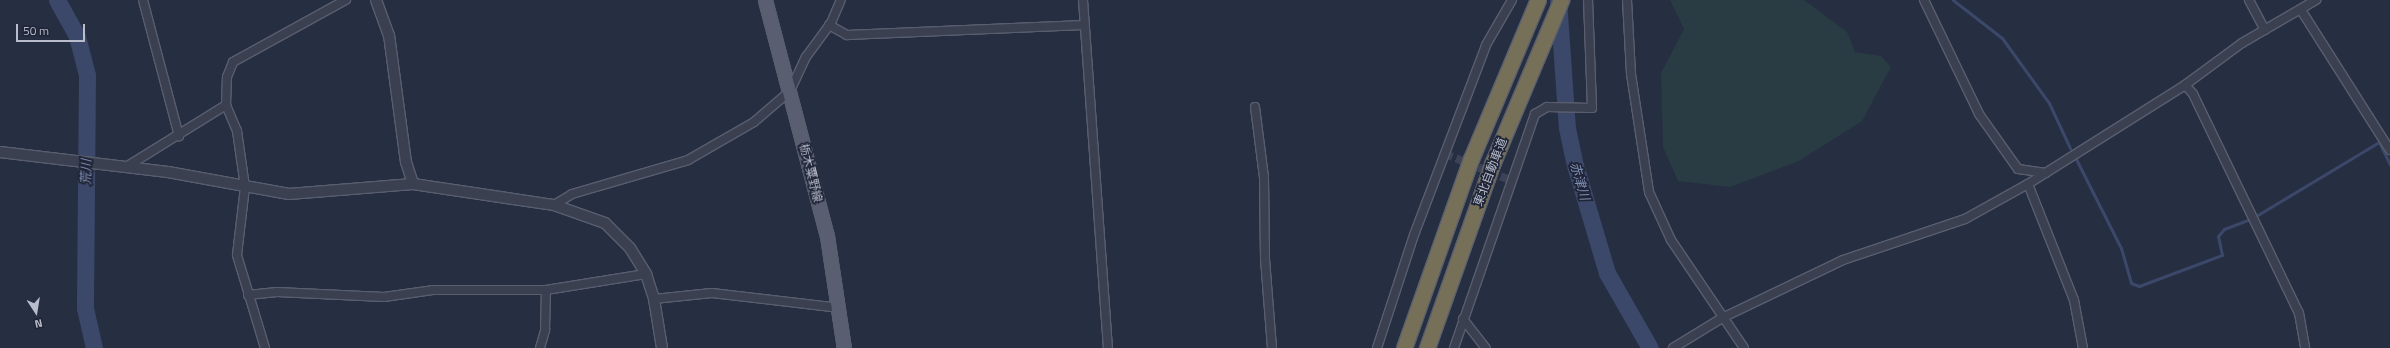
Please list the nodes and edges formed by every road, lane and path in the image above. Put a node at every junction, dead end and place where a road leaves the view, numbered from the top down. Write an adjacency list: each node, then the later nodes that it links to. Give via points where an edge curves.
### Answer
1 (142, 0): 23 (street)
2 (346, 0): 21 (street, via 233,62 227,77)
3 (376, 0): 28 (street, via 389,35 406,162)
4 (765, 0): 20 (main road, 栃木粟野線)
5 (841, 0): 16 (street)
6 (1083, 0): 17 (street)
7 (1512, 0): 45 (street, via 1486,44 1414,236)
8 (1538, 0): 46 (highway, 東北自動車道, via 1471,158)
9 (1561, 0): 47 (highway, 東北自動車道, via 1527,78 1458,256)
10 (1588, 0): 38 (street, via 1592,108 1547,106 1535,114)
11 (1627, 0): 37 (street, via 1631,74 1648,192 1671,240)
12 (1924, 0): 27 (street, via 1979,114 2018,169)
13 (2249, 0): 18 (street)
14 (2316, 0): 15 (street)
15 (2301, 10): 18 (street); 24 (street)
16 (829, 25): 17 (street, via 847,35); 20 (street, via 806,56)
17 (1084, 25): 43 (street)
18 (2265, 30): 19 (street)
19 (2185, 85): 27 (street); 53 (street, via 2193,94 2299,313)
20 (790, 90): 31 (street, via 754,122 694,157 572,194); 36 (main road, 栃木粟野線, via 827,236)
21 (226, 105): 23 (street); 30 (street, via 237,131)
22 (1255, 107): 44 (street, via 1264,176 1265,259)
23 (179, 136): 26 (street)
24 (2390, 150)
25 (0, 152): 26 (street)
26 (126, 167): 30 (street)
27 (2046, 173): 29 (street)
28 (413, 184): 30 (street, via 304,195); 31 (street)
29 (2028, 184): 37 (street, via 1965,220 1844,260); 52 (street, via 2074,300)
30 (245, 187): 34 (street, via 237,255)
31 (554, 205): 32 (street, via 605,223 630,248)
32 (646, 274): 33 (street); 35 (street)
33 (546, 290): 34 (street, via 433,290 384,297 277,292); 40 (street, via 546,330)
34 (248, 296): 39 (street)
35 (654, 299): 36 (street, via 712,293); 41 (street)
36 (840, 308): 42 (main road, 栃木粟野線)
37 (1722, 318): 50 (street); 51 (street)
38 (1463, 319): 48 (street); 49 (street)
39 (265, 348)
40 (540, 348)
41 (662, 348)
42 (844, 348)
43 (1108, 348)
44 (1272, 348)
45 (1377, 348)
46 (1404, 348)
47 (1427, 348)
48 (1454, 348)
49 (1486, 348)
50 (1673, 348)
51 (1744, 348)
52 (2083, 348)
53 (2305, 348)

